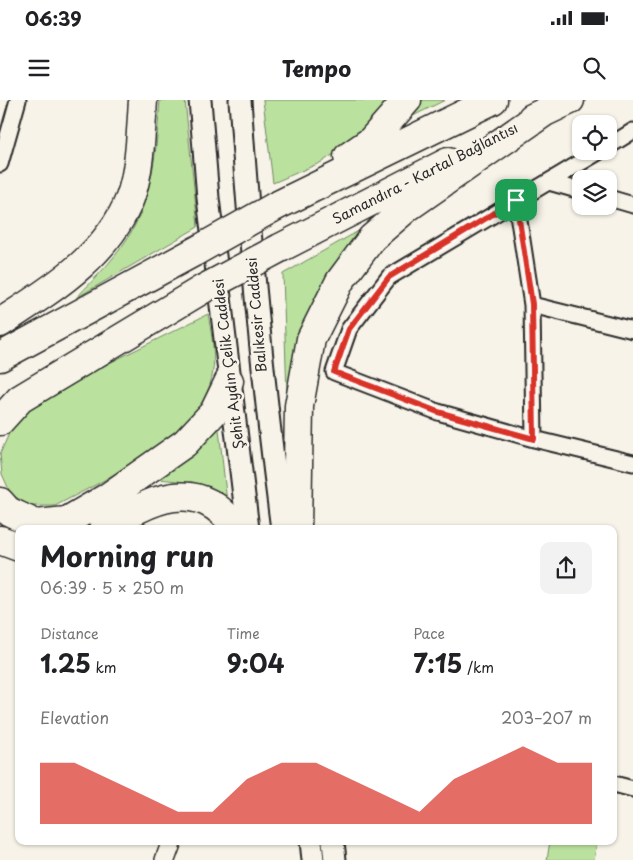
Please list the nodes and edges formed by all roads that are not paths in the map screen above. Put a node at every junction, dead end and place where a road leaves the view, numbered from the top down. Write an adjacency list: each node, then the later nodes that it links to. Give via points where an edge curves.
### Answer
1 (18, 100): 11 (street)
2 (143, 100): 20 (highway, via 130,198 114,229 90,259)
3 (200, 100): 23 (main road, Şehit Aydın Çelik Caddesi)
4 (240, 100): 32 (main road, Balıkesir Caddesi, via 263,387)
5 (407, 100): 17 (highway, via 371,141)
6 (493, 100): 17 (highway)
7 (559, 105): 18 (highway, Samandıra - Kartal Bağlantısı, bridge); 33 (highway, via 408,206 372,238 340,281 311,339 298,406)
8 (633, 132): 9 (street)
9 (617, 141)
10 (585, 160): 12 (street)
11 (0, 164)
12 (549, 182): 13 (street); 14 (street)
13 (572, 188)
14 (516, 200): 19 (street); 26 (street, via 389,277 349,329 334,372 438,412)
15 (617, 200): 16 (street)
16 (633, 204)
17 (276, 206): 22 (highway, bridge)
18 (203, 289): 24 (highway); 25 (highway, via 20,399)
19 (532, 304): 21 (street); 26 (street)
20 (0, 324)
21 (633, 330)
22 (0, 357)
23 (229, 381): 28 (highway, via 214,412 185,443 108,497 67,521 36,524 8,511); 31 (main road, Şehit Aydın Çelik Caddesi)
24 (0, 398)
25 (0, 421)
26 (534, 439): 27 (street)
27 (633, 463)
28 (0, 502)
29 (110, 525): 30 (highway, via 138,507 167,498 202,498 225,512)
30 (234, 525)
31 (247, 525)
32 (281, 525)
33 (297, 525)
34 (0, 540): 35 (highway)
35 (15, 546)
36 (617, 785): 37 (street)
37 (633, 789)
38 (171, 845): 41 (street)
39 (311, 845): 42 (main road)
40 (333, 845): 43 (main road)
41 (165, 860)
42 (313, 860)
43 (335, 860)

